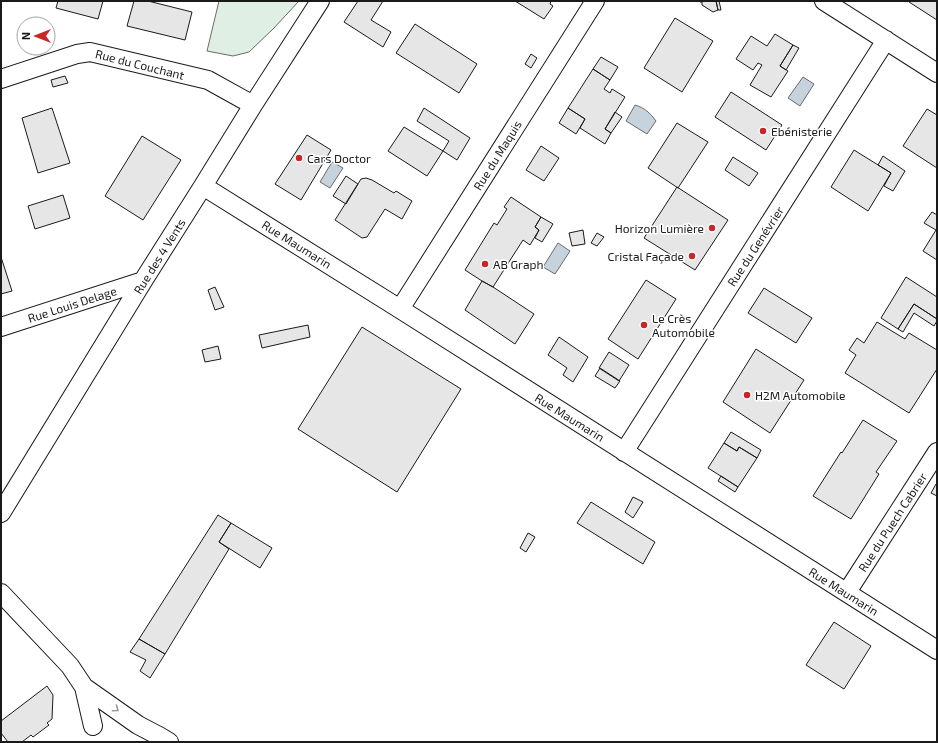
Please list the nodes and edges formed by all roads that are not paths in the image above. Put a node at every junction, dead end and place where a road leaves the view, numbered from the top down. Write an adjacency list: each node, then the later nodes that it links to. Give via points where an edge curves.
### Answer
1 (320, 1): 7 (street, Rue des 4 Vents)
2 (595, 1): 10 (street, Rue du Maquis)
3 (824, 1): 4 (street)
4 (886, 40): 5 (street); 12 (street, Rue du Genévrier)
5 (937, 73)
6 (1, 78): 7 (street, Rue du Couchant, via 90,52 208,80)
7 (253, 105): 8 (street, Rue des 4 Vents)
8 (203, 186): 9 (street, Rue des 4 Vents); 10 (street, Rue Maumarin)
9 (143, 281): 11 (street, Rue Louis Delage); 14 (street, Rue des 4 Vents)
10 (400, 309): 12 (street, Rue Maumarin)
11 (1, 327)
12 (624, 452): 15 (street, Rue Maumarin)
13 (937, 452): 15 (street, Rue du Puech Cabrier)
14 (1, 513)
15 (847, 592): 17 (street, Rue Maumarin)
16 (1, 593): 18 (street, via 70,666)
17 (937, 650)
18 (84, 687): 19 (street); 20 (street, one-way to 20, via 138,725)
19 (94, 726)
20 (169, 742)

